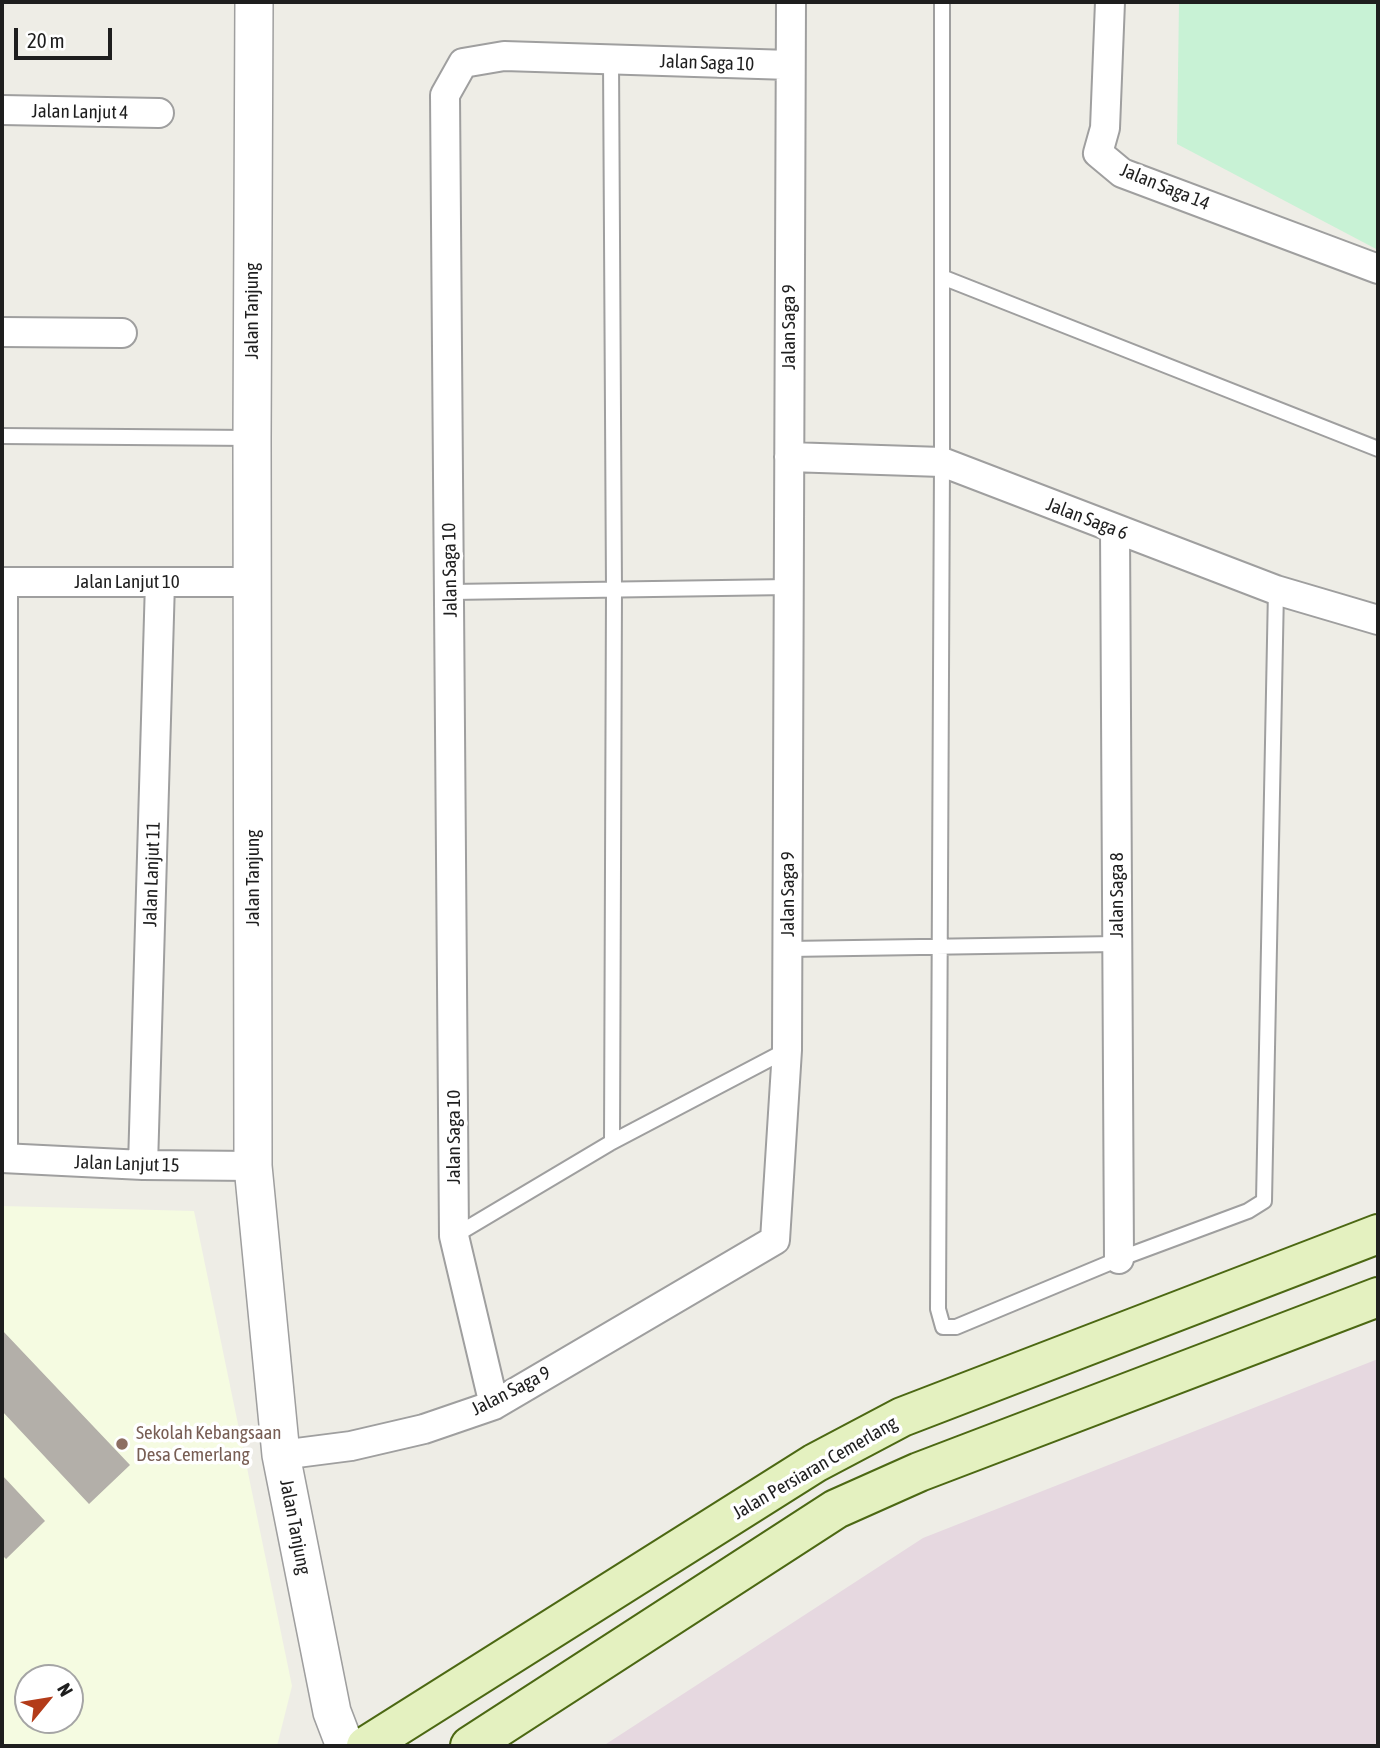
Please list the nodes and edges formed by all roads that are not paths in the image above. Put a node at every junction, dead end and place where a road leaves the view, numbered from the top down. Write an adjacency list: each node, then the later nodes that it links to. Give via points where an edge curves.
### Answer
1 (254, 2): 14 (street, Jalan Tanjung)
2 (791, 2): 6 (street, Jalan Saga 9)
3 (942, 2): 10 (lane)
4 (1110, 2): 9 (street, Jalan Saga 14, via 1105,128 1098,153 1122,173)
5 (611, 60): 6 (street, Jalan Saga 10); 23 (lane); 25 (street, Jalan Saga 10, via 504,57 463,63 445,95)
6 (790, 65): 16 (street, Jalan Saga 9)
7 (2, 110): 8 (street, Jalan Lanjut 4)
8 (159, 113)
9 (1378, 269)
10 (942, 277): 15 (lane); 17 (lane)
11 (2, 332): 12 (street)
12 (122, 333)
13 (2, 436): 14 (lane)
14 (251, 438): 21 (street, Jalan Tanjung)
15 (1378, 449)
16 (789, 457): 17 (street, Jalan Saga 6); 22 (street, Jalan Saga 9)
17 (942, 461): 18 (street, Jalan Saga 6); 28 (lane)
18 (1115, 530): 24 (street, Jalan Saga 6); 27 (street, Jalan Saga 8)
19 (6, 582): 20 (street, Jalan Lanjut 10); 32 (lane)
20 (160, 582): 21 (street, Jalan Lanjut 10); 33 (street, Jalan Lanjut 11)
21 (253, 582): 34 (street, Jalan Tanjung)
22 (789, 587): 23 (lane); 29 (street, Jalan Saga 9)
23 (614, 590): 25 (lane); 31 (lane)
24 (1276, 590): 26 (street, Jalan Saga 6); 37 (lane, via 1264,1201 1248,1212)
25 (451, 592): 36 (street, Jalan Saga 10)
26 (1378, 620)
27 (1117, 944): 28 (lane); 37 (street, Jalan Saga 8)
28 (940, 947): 29 (lane); 37 (lane, via 938,1309 943,1327 956,1327)
29 (788, 949): 30 (street, Jalan Saga 9)
30 (787, 1050): 31 (lane); 39 (street, Jalan Saga 9, via 775,1240)
31 (612, 1142): 36 (lane)
32 (6, 1159): 33 (street, Jalan Lanjut 15)
33 (143, 1166): 34 (street, Jalan Lanjut 15)
34 (253, 1166): 40 (street, Jalan Tanjung)
35 (1378, 1234): 42 (main road, Jalan Persiaran Cemerlang, via 902,1417 815,1463)
36 (454, 1236): 39 (street, Jalan Saga 10)
37 (1119, 1259)
38 (1378, 1297): 43 (main road, via 919,1472 836,1509)
39 (494, 1405): 40 (street, Jalan Saga 9, via 424,1429 351,1446)
40 (281, 1455): 41 (street, Jalan Tanjung, via 332,1712)
41 (345, 1746)
42 (366, 1746)
43 (470, 1746)

